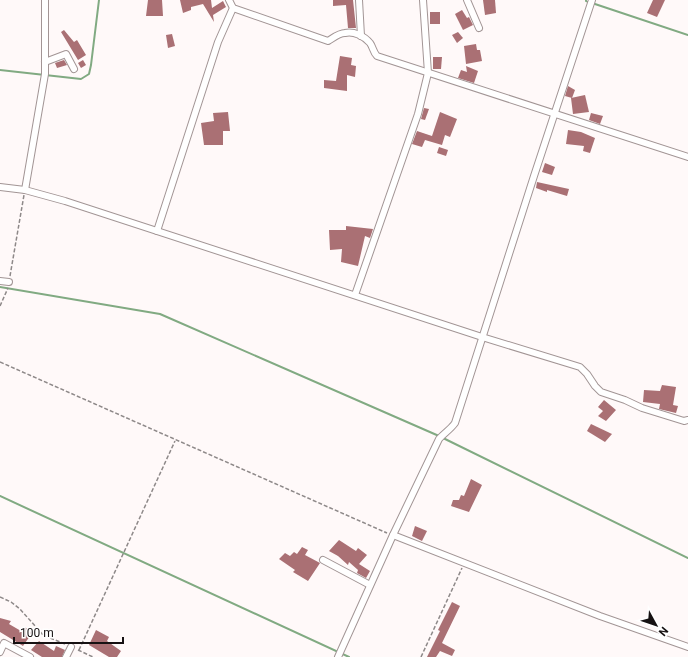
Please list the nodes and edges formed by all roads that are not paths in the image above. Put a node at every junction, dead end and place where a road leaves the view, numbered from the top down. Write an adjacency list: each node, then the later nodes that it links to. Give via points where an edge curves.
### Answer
1 (45, 0): 10 (street)
2 (229, 0): 7 (street)
3 (359, 0): 9 (street)
4 (423, 0): 12 (street)
5 (467, 0): 8 (street)
6 (592, 0): 13 (street)
7 (232, 8): 9 (street, via 328,41 344,32); 17 (street, via 218,42)
8 (479, 28)
9 (361, 36): 12 (street, via 372,45 373,53 377,56)
10 (45, 62): 11 (street, via 66,54); 16 (street)
11 (74, 69)
12 (428, 73): 13 (street); 20 (street, via 418,114)
13 (555, 114): 14 (street); 21 (street)
14 (688, 157)
15 (0, 187): 16 (street)
16 (25, 190): 17 (street)
17 (157, 231): 20 (street)
18 (0, 281): 19 (street)
19 (9, 282)
20 (355, 295): 21 (street)
21 (482, 337): 22 (street, via 580,368 601,392 642,408); 23 (street, via 455,423 439,439)
22 (688, 420)
23 (393, 535): 25 (street); 28 (street, via 600,616)
24 (323, 560): 25 (street)
25 (370, 585): 32 (street)
26 (2, 641): 29 (street); 30 (street)
27 (71, 647): 31 (street)
28 (688, 647)
29 (0, 652)
30 (30, 657)
31 (66, 657)
32 (338, 657)

